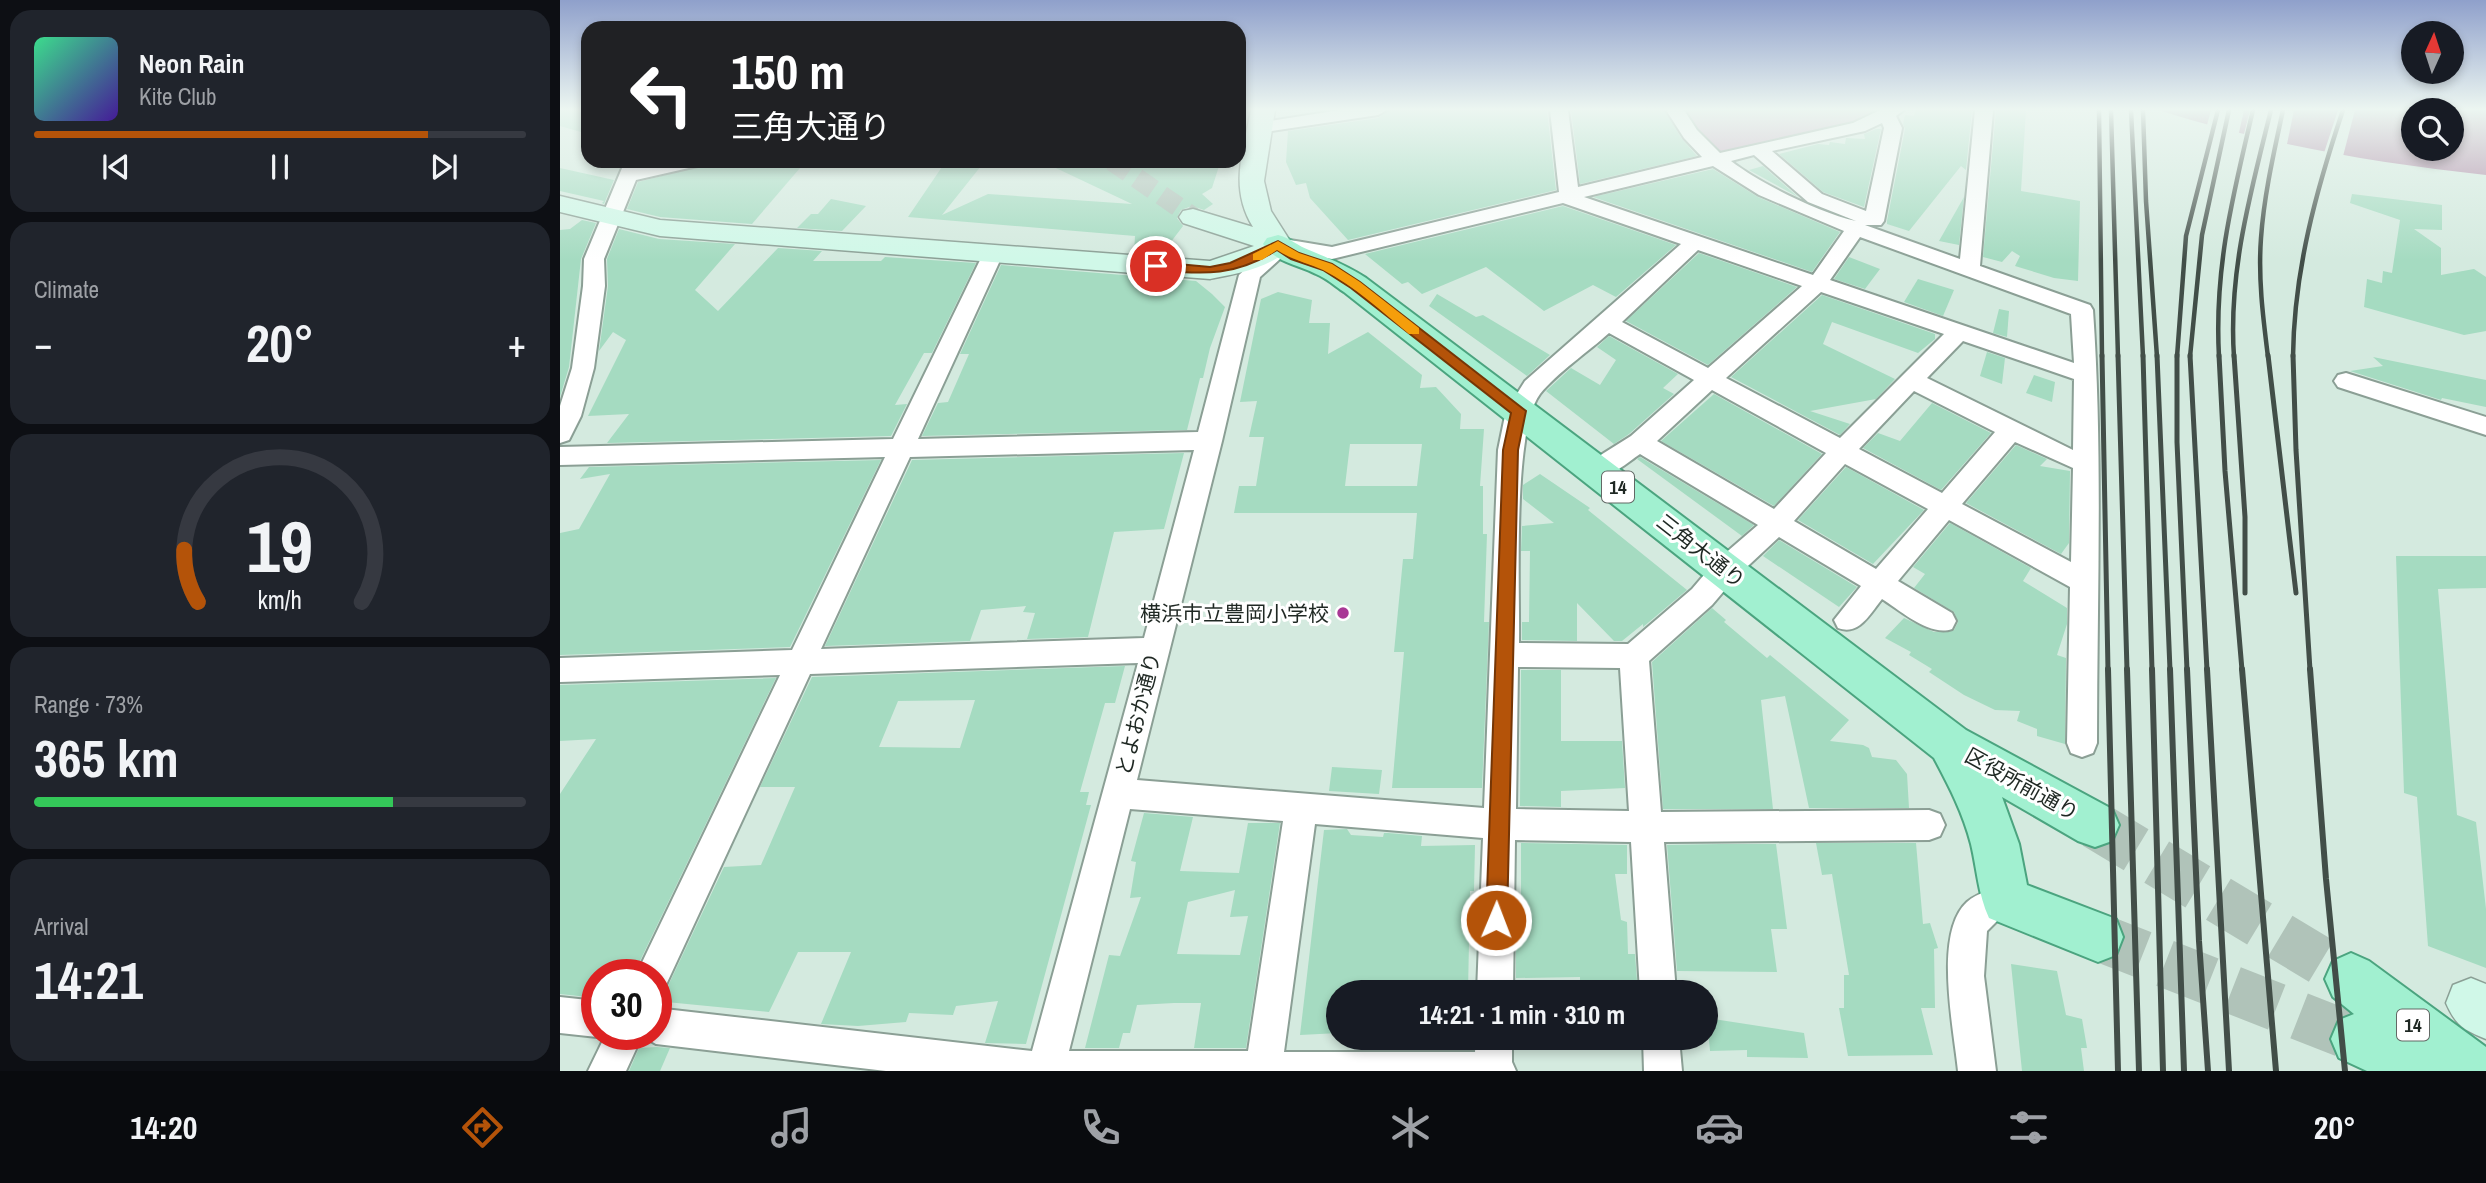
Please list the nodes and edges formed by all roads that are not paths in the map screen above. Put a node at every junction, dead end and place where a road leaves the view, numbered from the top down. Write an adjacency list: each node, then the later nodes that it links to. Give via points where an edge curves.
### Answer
1 (1254, 160): 14 (street, via 1253,197)
2 (1564, 160): 8 (street)
3 (1717, 160): 8 (street); 12 (street, via 1764,190)
4 (1771, 160): 5 (street, via 1815,198 1874,221)
5 (1887, 160)
6 (1979, 160): 16 (street)
7 (631, 168): 10 (street)
8 (1568, 196): 13 (street); 14 (street, via 1332,253)
9 (560, 204): 10 (street)
10 (612, 217): 15 (street, via 660,228); 27 (street, via 594,259 583,368)
11 (1193, 217): 14 (street, 14)
12 (1857, 227): 16 (street); 17 (street)
13 (1695, 242): 17 (street); 18 (street)
14 (1278, 244): 15 (street, via 1233,267 1210,271); 24 (main road, 三角大通り / 14, via 1356,285); 28 (street, とよおか通り, via 1273,255 1250,275 1245,289)
15 (993, 254): 30 (street)
16 (1969, 269): 20 (street, via 2082,310)
17 (1818, 283): 19 (street); 21 (street)
18 (1607, 323): 21 (street); 24 (street, via 1533,387)
19 (1959, 331): 20 (street); 22 (street)
20 (2086, 375): 33 (street)
21 (1710, 379): 29 (street); 31 (street)
22 (1911, 380): 26 (street); 31 (street)
23 (2346, 381): 25 (street)
24 (1518, 411): 34 (main road, 三角大通り / 14); 43 (street, via 1510,450)
25 (2486, 426)
26 (2011, 430): 33 (street); 35 (street)
27 (560, 434)
28 (1210, 441): 30 (street); 42 (street, とよおか通り)
29 (1640, 442): 34 (street); 36 (street)
30 (901, 448): 32 (street); 45 (street)
31 (1842, 451): 35 (street); 36 (street)
32 (560, 456)
33 (2084, 462): 38 (street)
34 (1597, 470): 37 (main road, 三角大通り / 14)
35 (1944, 505): 38 (street); 39 (street)
36 (1777, 523): 37 (street); 39 (street)
37 (1725, 570): 44 (street, via 1702,597); 48 (main road, 三角大通り / 14)
38 (2084, 582): 47 (street)
39 (1879, 584): 40 (street); 41 (street)
40 (1848, 620)
41 (1942, 621)
42 (1153, 650): 45 (street); 49 (street, とよおか通り)
43 (1505, 655): 44 (street); 51 (street)
44 (1634, 656): 54 (street)
45 (801, 662): 46 (street); 57 (street)
46 (560, 670)
47 (2082, 743)
48 (1950, 744): 53 (main road, 区役所前通り / 14); 55 (main road, 三角大通り / 14, via 1981,802)
49 (1118, 793): 50 (street); 68 (street, とよおか通り)
50 (1301, 808): 51 (street); 69 (street)
51 (1498, 824): 54 (street); 59 (street)
52 (1929, 825): 54 (street)
53 (2095, 825)
54 (1646, 827): 60 (street)
55 (2006, 901): 56 (main road); 73 (street, via 1986,908 1972,923 1966,947)
56 (2098, 937)
57 (661, 959)
58 (2351, 979): 75 (main road, 14)
59 (1495, 980)
60 (1657, 980)
61 (560, 1015): 62 (street)
62 (581, 1017)
63 (672, 1028): 68 (street)
64 (2358, 1039): 74 (main road, 14)
65 (617, 1050): 70 (street)
66 (1494, 1050): 71 (street)
67 (1662, 1050): 72 (street)
68 (1045, 1069): 69 (street)
69 (1263, 1070): 71 (street)
70 (607, 1071)
71 (1495, 1071)
72 (1663, 1071)
73 (1977, 1071)
74 (2414, 1071)
75 (2474, 1071)

